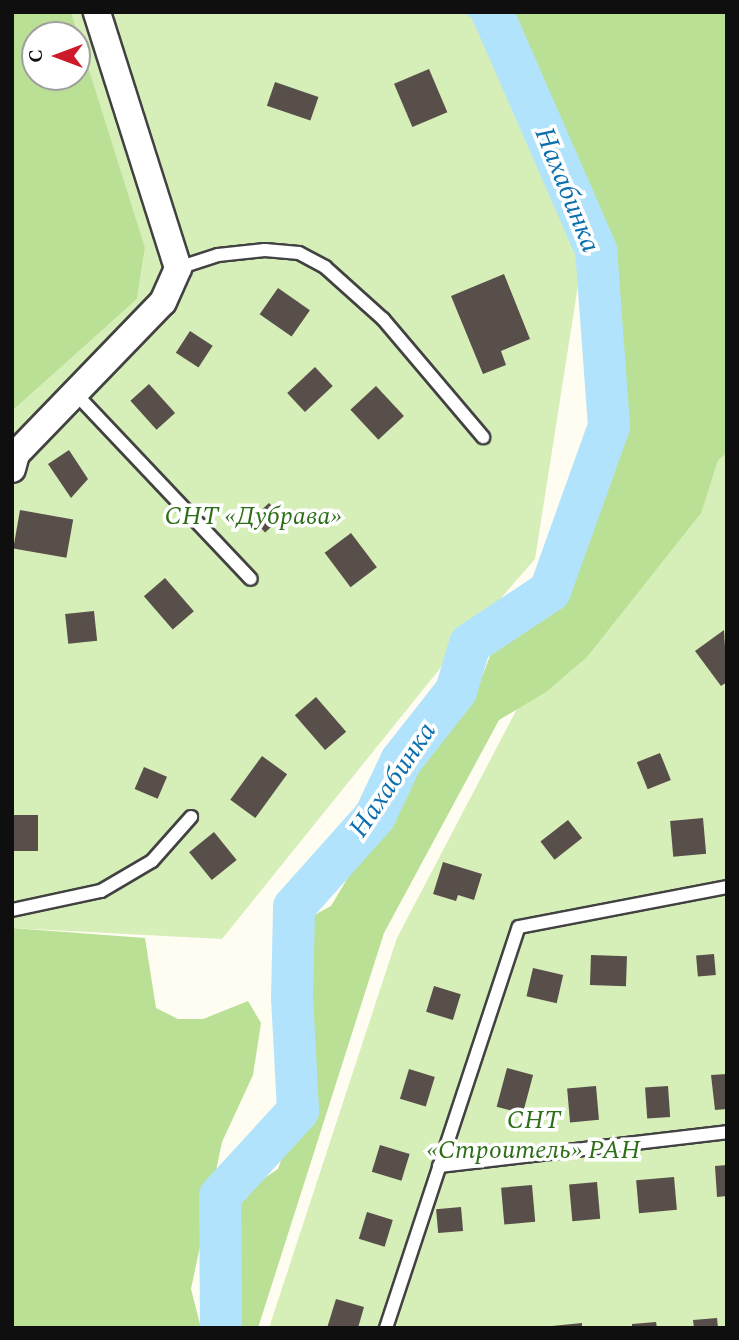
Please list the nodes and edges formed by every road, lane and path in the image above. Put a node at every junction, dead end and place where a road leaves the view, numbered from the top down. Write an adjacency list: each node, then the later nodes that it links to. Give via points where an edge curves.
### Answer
1 (97, 12): 2 (street)
2 (178, 268): 3 (street, via 163,302); 4 (lane, via 218,255 265,250 299,253 325,267 383,319)
3 (73, 392): 5 (street, via 16,454); 6 (lane)
4 (483, 437)
5 (12, 469)
6 (251, 579)
7 (191, 817): 9 (lane, via 152,861 101,891)
8 (727, 887): 11 (lane, via 519,927)
9 (12, 910)
10 (727, 1132): 11 (lane)
11 (439, 1166): 12 (lane)
12 (386, 1328)

